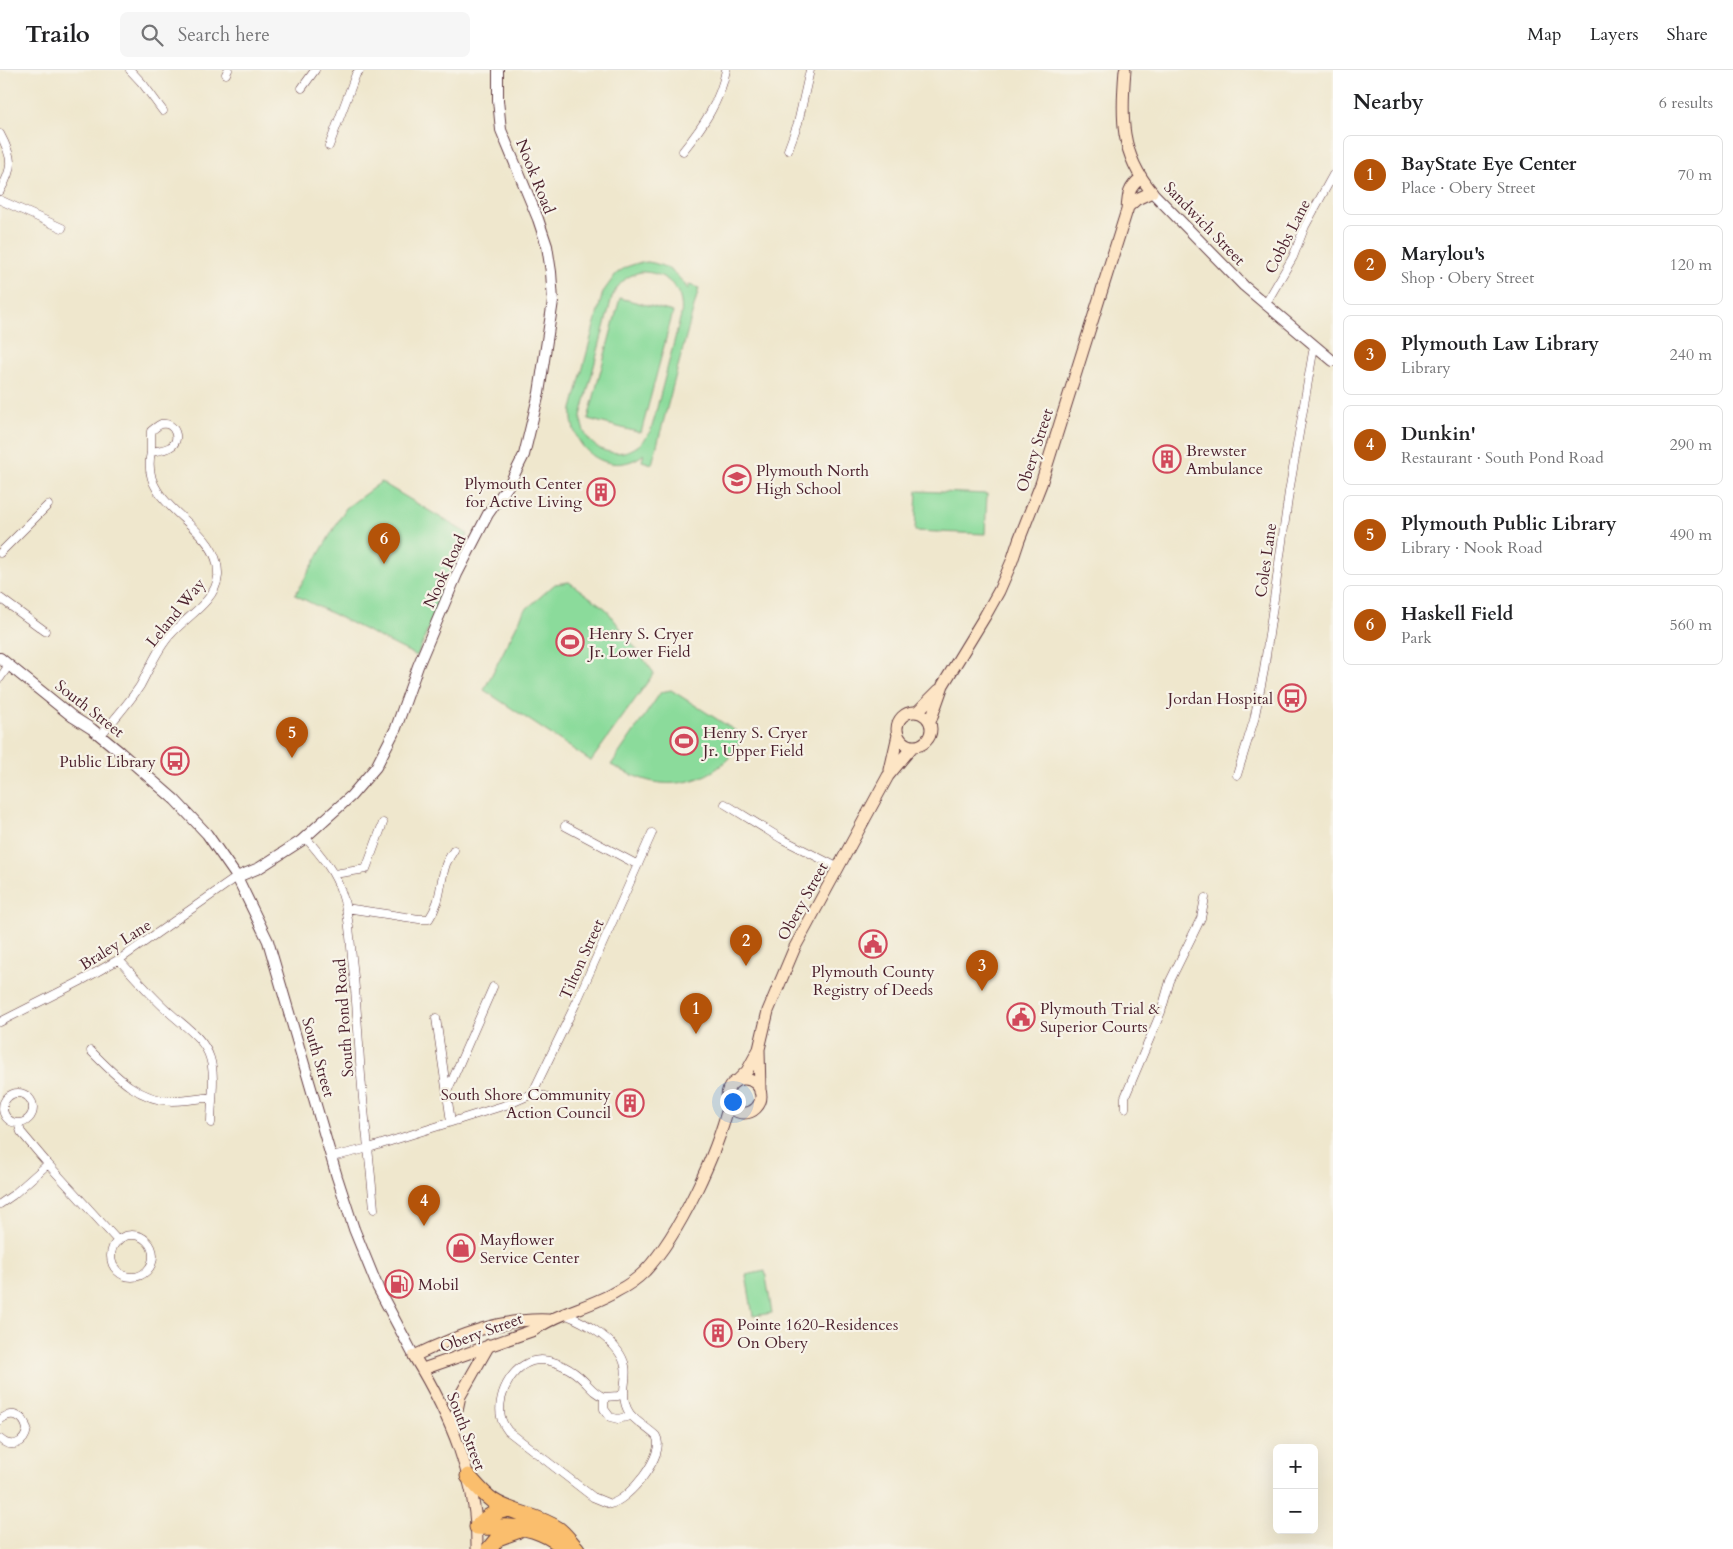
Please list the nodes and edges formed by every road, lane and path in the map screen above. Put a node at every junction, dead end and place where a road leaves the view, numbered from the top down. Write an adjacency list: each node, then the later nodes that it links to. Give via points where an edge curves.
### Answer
1 (130, 70): 9 (street)
2 (315, 70): 8 (street)
3 (360, 70): 11 (street)
4 (498, 70): 44 (street, Nook Road, via 501,130 538,219 551,272 553,301 534,418 521,462 488,514 457,574 380,761 351,796)
5 (726, 70): 13 (street, via 713,110)
6 (810, 70): 12 (street)
7 (1125, 70): 15 (main road, Sandwich Street, via 1124,134)
8 (302, 88)
9 (163, 111)
10 (0, 134): 16 (street, via 11,160)
11 (329, 146)
12 (788, 150)
13 (683, 151)
14 (1332, 177): 21 (street, Cobbs Lane, via 1305,226 1293,257)
15 (1141, 178): 17 (main road, Sandwich Street); 19 (main road, Obery Street, via 1128,193)
16 (0, 191)
17 (1152, 192): 19 (main road, Obery Street, via 1134,201); 21 (street, Sandwich Street)
18 (0, 200): 20 (street)
19 (1127, 212): 32 (main road, Obery Street, via 1042,480 1010,568)
20 (62, 228)
21 (1265, 305): 22 (street, Sandwich Street)
22 (1314, 346): 23 (street, Sandwich Street); 39 (street, Coles Lane, via 1264,670 1254,720)
23 (1333, 361)
24 (151, 452): 36 (street, Leland Way, via 150,472 155,489 207,544 215,559 217,579 208,598 163,643 134,694)
25 (48, 505): 26 (street)
26 (0, 554)
27 (0, 598): 28 (street)
28 (45, 631)
29 (0, 658): 30 (street, South Street)
30 (9, 666): 31 (street); 36 (street, South Street)
31 (0, 678)
32 (944, 684): 33 (main road, Obery Street); 34 (main road, Obery Street)
33 (917, 712): 34 (main road); 35 (main road, Obery Street, via 900,719)
34 (930, 722): 37 (main road, Obery Street, via 931,732 927,740)
35 (898, 735): 37 (main road, via 904,743); 38 (main road, Obery Street)
36 (100, 736): 49 (street, South Street, via 187,811 208,834)
37 (913, 746): 38 (main road, Obery Street)
38 (888, 776): 47 (main road, Obery Street)
39 (1237, 776)
40 (725, 804): 47 (street, via 782,839)
41 (383, 822): 48 (street, via 366,869)
42 (565, 826): 46 (street)
43 (652, 833): 46 (street, Tilton Street)
44 (305, 837): 48 (street, South Pond Road); 49 (street, Nook Road, via 259,868)
45 (454, 850): 51 (street, via 446,865 439,901 429,919)
46 (638, 865): 61 (street, Tilton Street)
47 (839, 868): 56 (main road, Obery Street, via 785,968 768,1011)
48 (334, 874): 51 (street, South Pond Road)
49 (237, 877): 52 (street, Braley Lane); 72 (street, South Street, via 268,940)
50 (1204, 898): 65 (street, via 1201,918 1170,981 1161,1012 1125,1097)
51 (346, 908): 71 (street, South Pond Road)
52 (119, 960): 55 (street, Braley Lane); 63 (street, via 206,1049 212,1070)
53 (493, 987): 59 (street)
54 (436, 1018): 59 (street)
55 (0, 1022)
56 (759, 1048): 58 (main road, Obery Street, via 747,1071); 60 (main road, Obery Street)
57 (91, 1051): 63 (street, via 117,1077 148,1096 170,1101)
58 (738, 1080): 60 (main road, via 754,1082); 64 (main road, Obery Street, via 728,1091)
59 (447, 1092): 67 (street)
60 (760, 1092): 66 (main road, Obery Street, via 757,1106)
61 (532, 1094): 62 (street); 67 (street)
62 (545, 1096)
63 (211, 1097): 69 (street)
64 (729, 1104): 66 (main road); 70 (main road, Obery Street)
65 (1125, 1108)
66 (743, 1112): 70 (main road, Obery Street)
67 (451, 1122): 71 (street)
68 (18, 1123): 73 (street, via 21,1132)
69 (211, 1123)
70 (720, 1137): 77 (main road, Obery Street, via 686,1208 650,1264 615,1293)
71 (369, 1148): 72 (street); 75 (street, South Pond Road)
72 (332, 1157): 80 (street, South Street, via 357,1239 378,1288)
73 (48, 1164): 74 (street); 76 (street)
74 (0, 1204)
75 (374, 1209)
76 (118, 1241): 76 (street, via 112,1252 118,1271 130,1277 143,1274 153,1256 149,1244 138,1236)
77 (564, 1314): 78 (main road, Obery Street); 82 (street, via 591,1328 618,1352 626,1367)
78 (548, 1320): 79 (main road, Obery Street, via 534,1330); 80 (main road, Obery Street, via 529,1319 482,1328)
79 (489, 1346): 81 (main road, Obery Street); 86 (main road, via 460,1396)
80 (414, 1356): 81 (main road, South Street)
81 (423, 1369): 86 (main road, South Street)
82 (624, 1393): 83 (street); 84 (street)
83 (604, 1398): 84 (street, via 604,1409 610,1418 618,1420); 84 (street, via 564,1367 546,1360 535,1361 520,1368 509,1381 502,1398 500,1416 508,1431 593,1497 610,1504 622,1500 633,1488 652,1463 659,1446 656,1436)
84 (630, 1416)
85 (0, 1420): 87 (street, via 7,1415 18,1415 26,1422 27,1429 19,1443 9,1444)
86 (453, 1430): 88 (main road, South Street)
87 (0, 1439)
88 (468, 1476): 89 (highway, via 485,1495); 90 (main road, South Street)
89 (509, 1509): 90 (highway, via 482,1520); 95 (highway, via 560,1529)
90 (477, 1528): 91 (highway, via 512,1526); 92 (main road, South Street)
91 (529, 1530): 93 (highway, via 506,1534); 94 (highway, via 556,1541)
92 (477, 1549)
93 (489, 1549)
94 (565, 1549)
95 (577, 1549)

